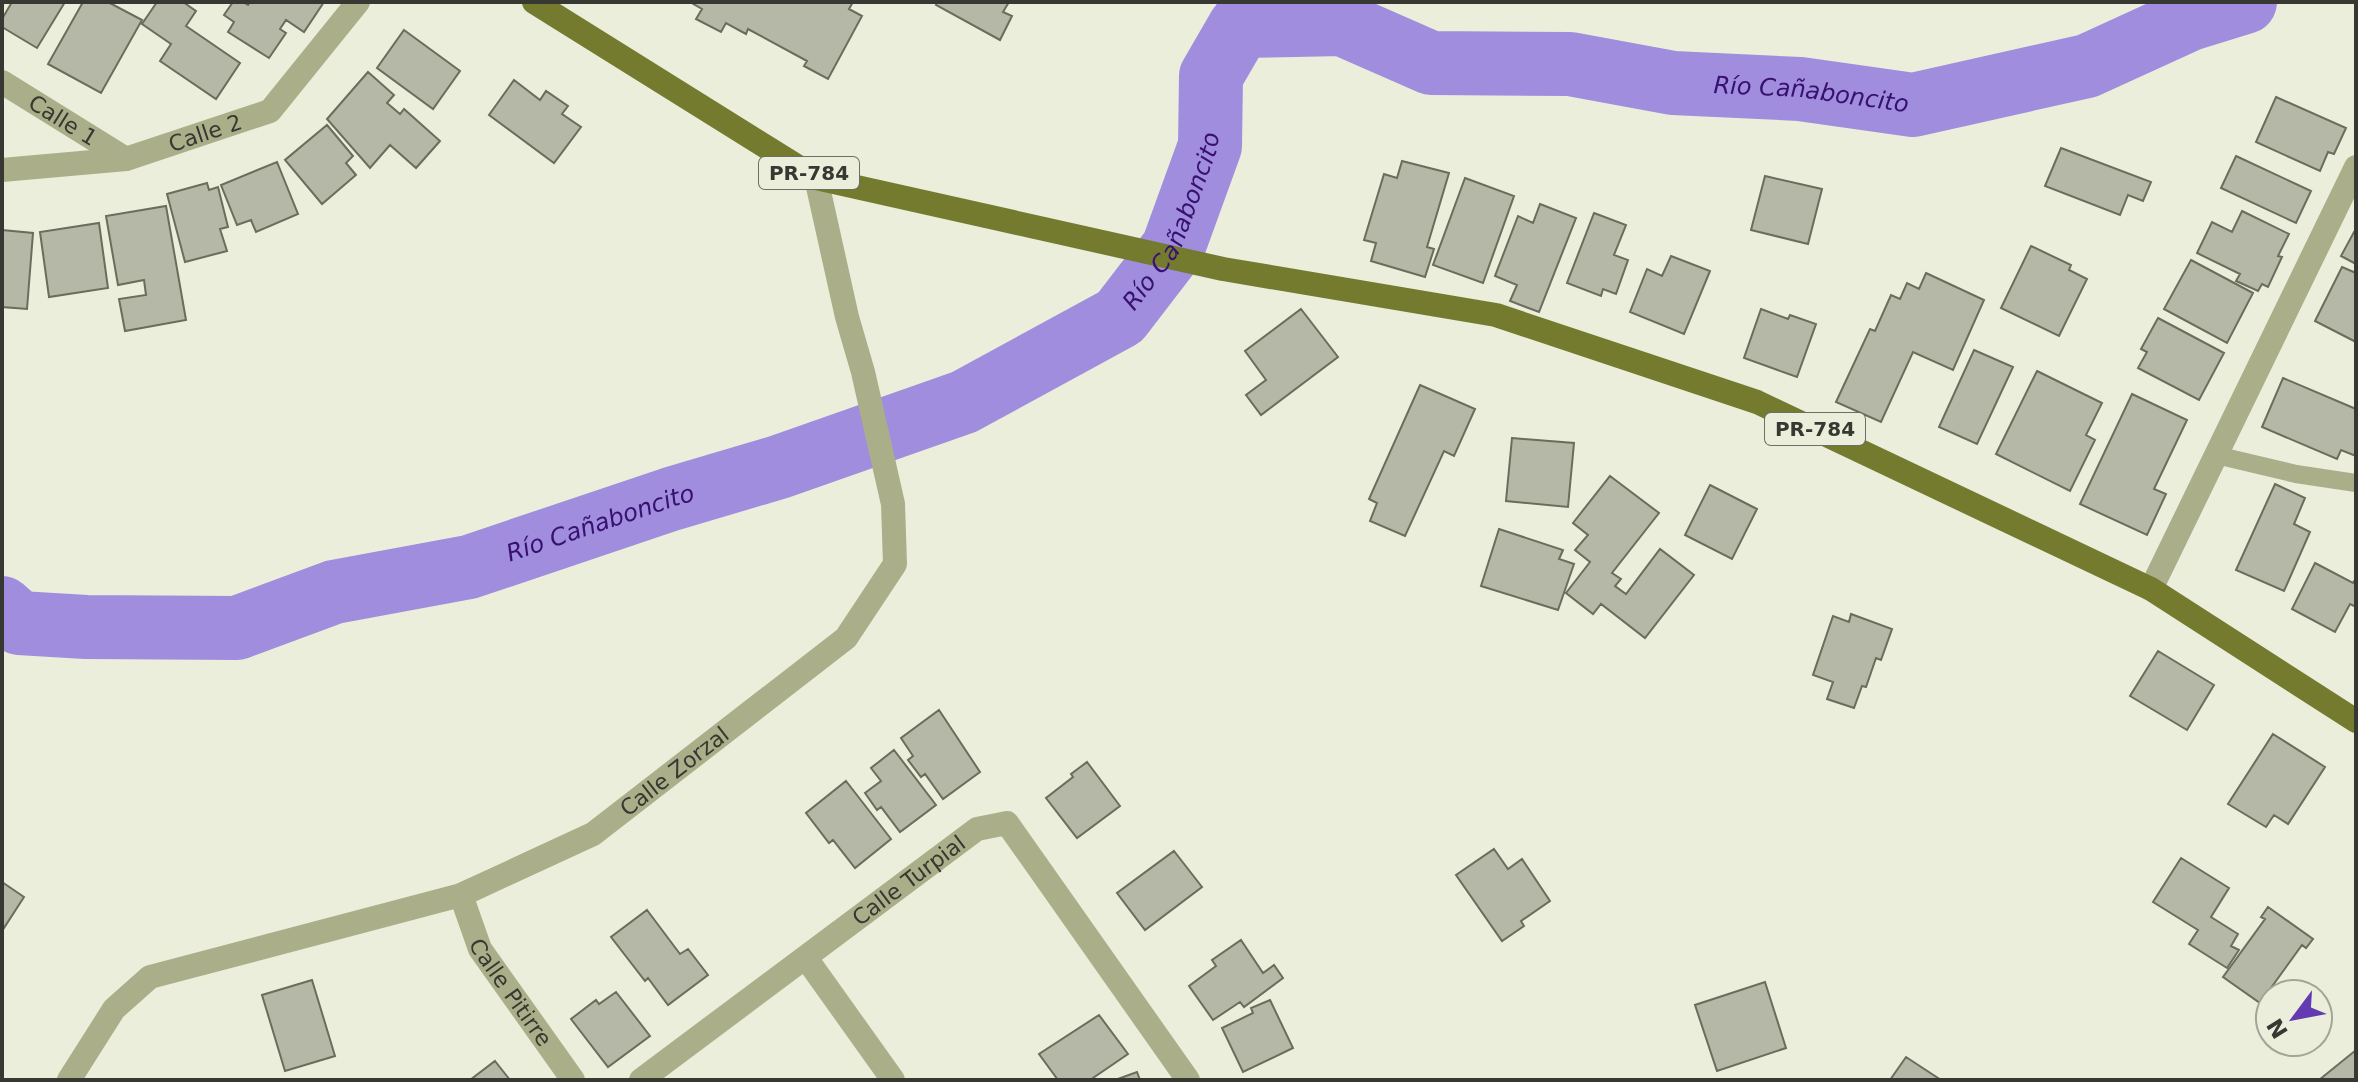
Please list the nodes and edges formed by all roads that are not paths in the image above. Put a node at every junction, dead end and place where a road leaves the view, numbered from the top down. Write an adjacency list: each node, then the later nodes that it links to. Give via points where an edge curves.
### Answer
1 (358, 2): 4 (street, Calle 2, via 270,111)
2 (534, 2): 7 (main road, PR-784 / PR-784)
3 (2, 82): 4 (street, Calle 1)
4 (126, 159): 6 (street, Calle 2)
5 (2356, 167): 8 (street)
6 (2, 170)
7 (816, 178): 10 (main road, PR-784 / PR-784, via 1223,269 1496,315 1757,402); 12 (street, Calle Zorzal, via 893,504 895,564 846,638 593,834)
8 (2216, 455): 9 (lane); 10 (street)
9 (2356, 483)
10 (2151, 589): 11 (main road, PR-784 / PR-784)
11 (2356, 721)
12 (461, 895): 14 (street, Calle Zorzal, via 150,977 114,1009); 15 (street, Calle Pitirre, via 480,949)
13 (806, 958): 16 (street, Calle Turpial); 17 (street); 18 (street, Calle Turpial, via 977,829 1007,823)
14 (69, 1080)
15 (573, 1080)
16 (641, 1080)
17 (893, 1080)
18 (1188, 1080)

